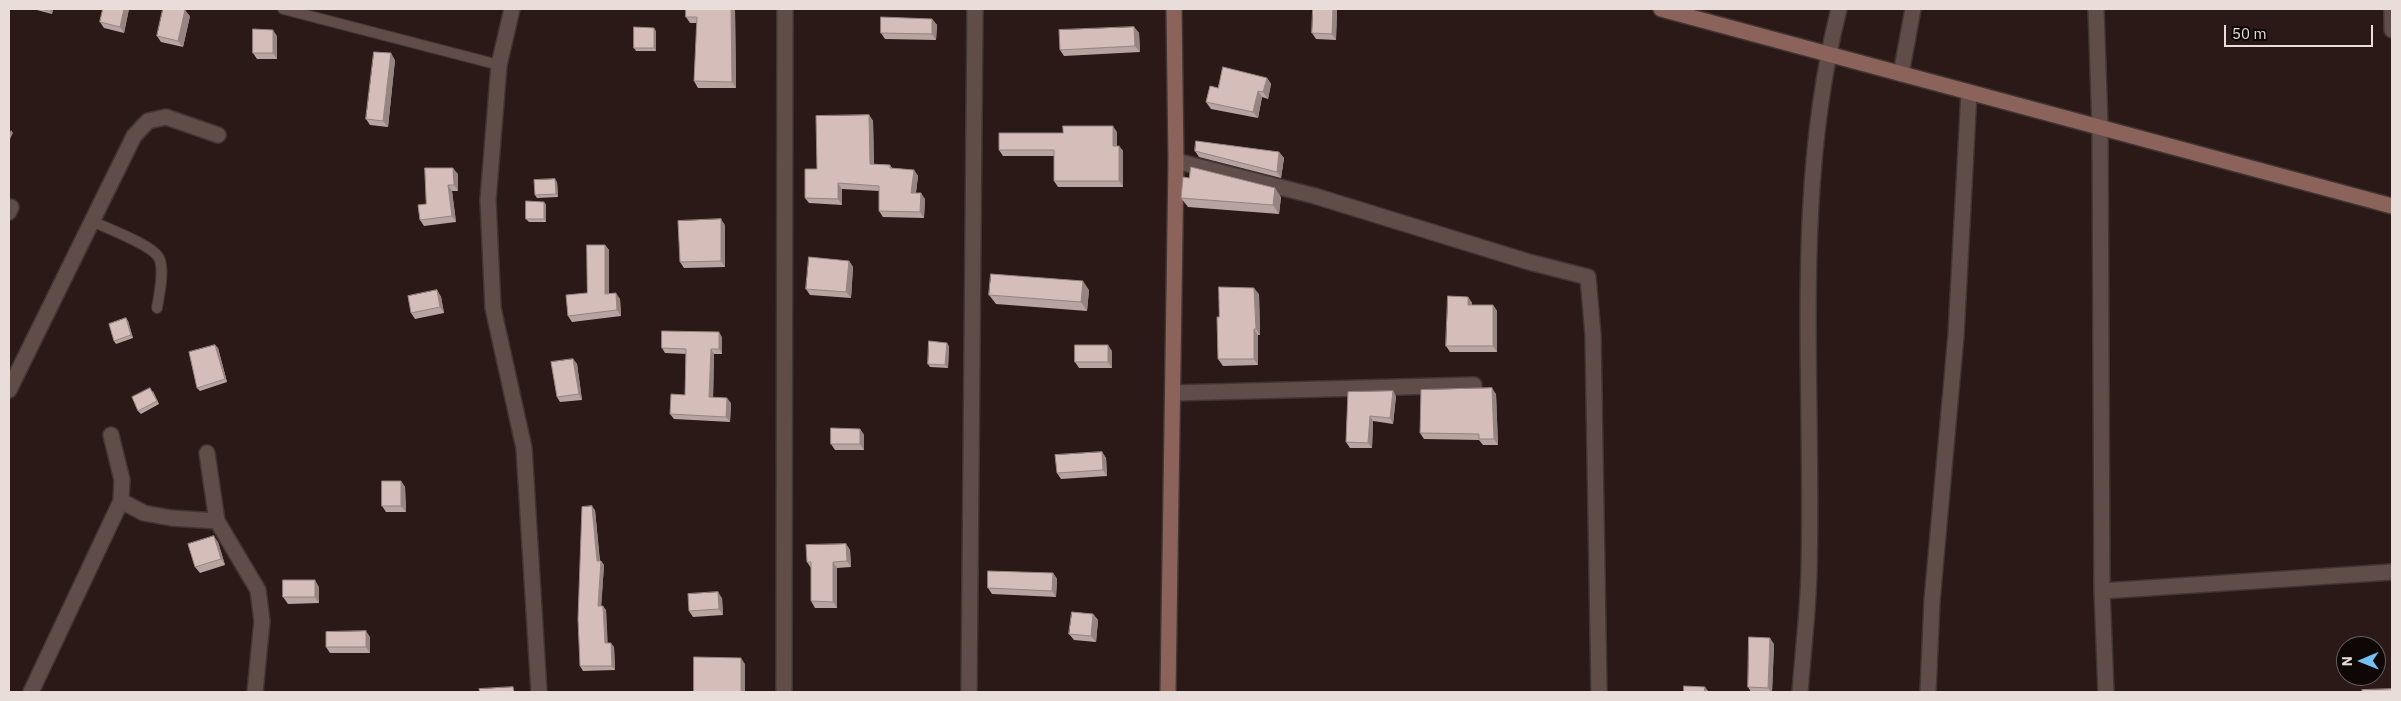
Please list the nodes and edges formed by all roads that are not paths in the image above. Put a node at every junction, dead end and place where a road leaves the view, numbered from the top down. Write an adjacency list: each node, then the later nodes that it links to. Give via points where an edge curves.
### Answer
1 (283, 9): 13 (lane)
2 (512, 9): 13 (street)
3 (785, 9): 34 (street)
4 (976, 9): 35 (street)
5 (1174, 9): 18 (street)
6 (1661, 9): 12 (street)
7 (1839, 9): 12 (street)
8 (1912, 9): 14 (street)
9 (2096, 9): 16 (street)
10 (2392, 9): 11 (street)
11 (2392, 30)
12 (1827, 55): 14 (street); 38 (street, via 1808,220 1809,573)
13 (499, 64): 33 (street, via 488,200 493,308 524,448)
14 (1901, 74): 15 (street)
15 (1969, 92): 16 (street); 39 (street, via 1956,335 1932,601)
16 (2100, 126): 19 (street); 30 (street)
17 (218, 135): 20 (street, via 166,117 148,121 134,136)
18 (1176, 161): 24 (street); 37 (street, via 1315,196 1588,277 1593,335)
19 (2392, 206)
20 (92, 221): 21 (lane, via 150,249 159,258 161,280); 23 (street)
21 (157, 308)
22 (1474, 385): 24 (street)
23 (9, 390)
24 (1173, 394): 36 (street)
25 (111, 435): 27 (street, via 122,480)
26 (206, 453): 28 (street)
27 (121, 501): 28 (street, via 144,513); 31 (street)
28 (217, 521): 32 (street, via 258,590 262,621)
29 (2392, 572): 30 (street)
30 (2102, 591): 40 (street)
31 (31, 692)
32 (256, 692)
33 (539, 692)
34 (784, 692)
35 (969, 692)
36 (1168, 692)
37 (1599, 692)
38 (1800, 692)
39 (1928, 692)
40 (2106, 692)

